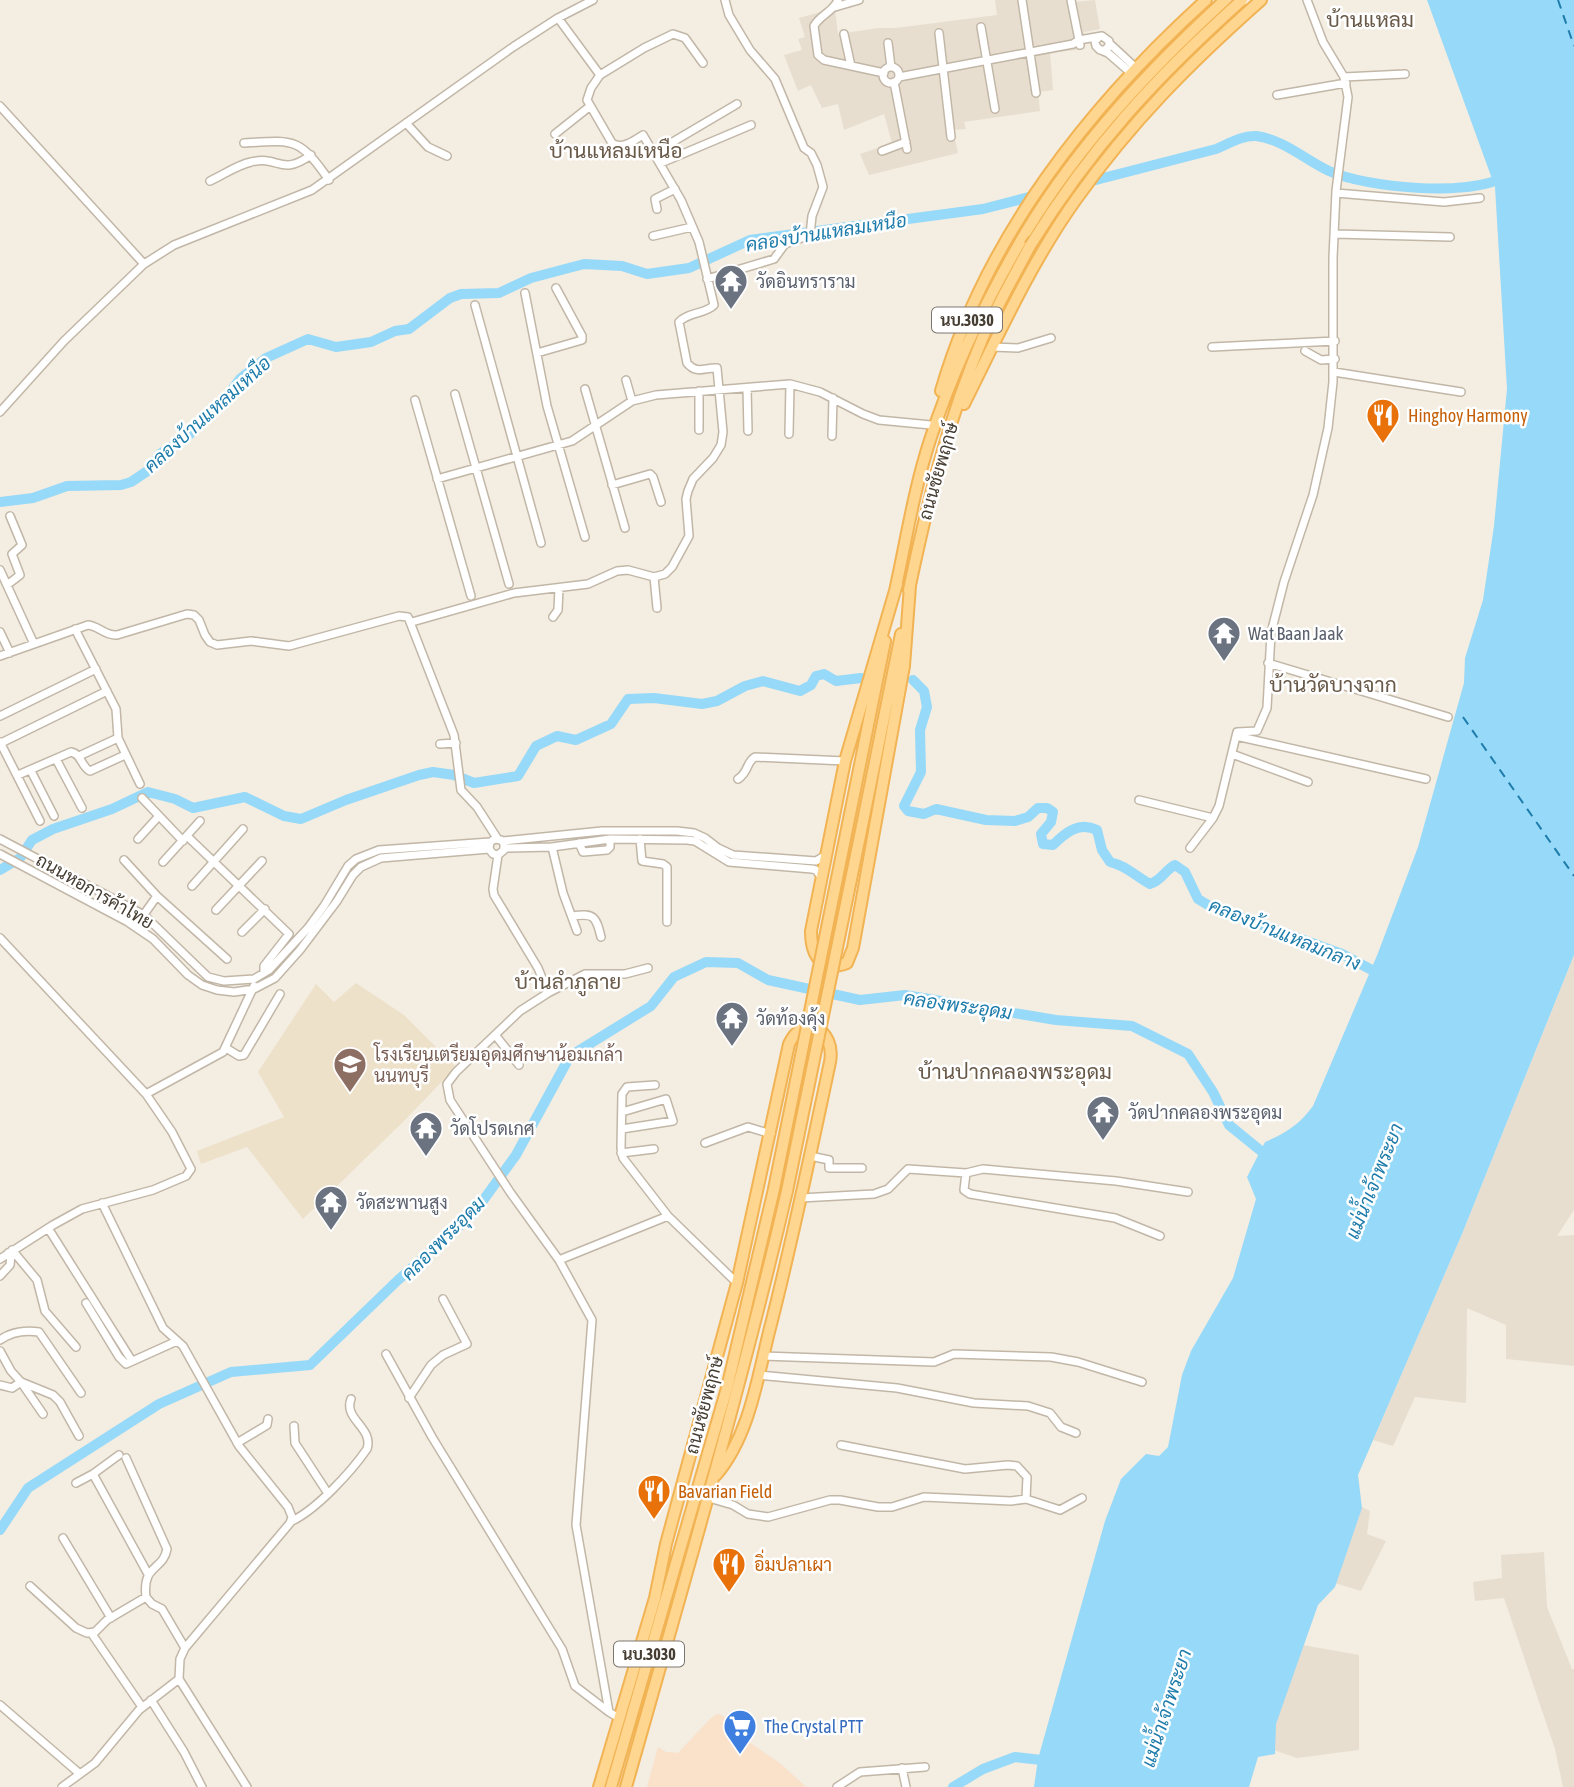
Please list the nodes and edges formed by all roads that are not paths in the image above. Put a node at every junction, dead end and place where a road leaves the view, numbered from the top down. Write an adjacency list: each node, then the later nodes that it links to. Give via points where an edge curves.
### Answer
1 (593, 0): 12 (street)
2 (725, 0): 62 (street, via 750,50 775,79 804,148 817,165 823,189 811,231 785,244 774,259)
3 (859, 0): 11 (street)
4 (1022, 0): 22 (street)
5 (1071, 0): 19 (street)
6 (1206, 0): 16 (main road, ถนนชัยพฤกษ์ / นบ.3030)
7 (1225, 0): 93 (main road, ถนนชัยพฤกษ์ / นบ.3030, bridge, via 1118,106 1063,175 1026,232 970,338)
8 (1242, 0): 89 (main road, ถนนชัยพฤกษ์ / นบ.3030, bridge, via 1128,111 1068,187 1030,246 984,335)
9 (1261, 0): 23 (main road, นบ.3030)
10 (1307, 0): 34 (street)
11 (836, 4): 26 (street, via 814,26 816,48 824,60)
12 (558, 19): 32 (street); 41 (street)
13 (981, 27): 24 (street)
14 (939, 33): 28 (street)
15 (844, 34): 26 (street)
16 (1167, 36): 23 (main road, via 1161,49 1168,64 1184,65); 29 (main road, ถนนชัยพฤกษ์ / นบ.3030)
17 (1099, 37): 19 (street); 20 (street); 21 (street)
18 (888, 43): 27 (street)
19 (1077, 43): 21 (street); 22 (street)
20 (1109, 43): 21 (street, via 1107,48); 29 (street)
21 (1099, 48): 29 (street)
22 (1030, 51): 24 (street); 35 (street)
23 (1196, 58): 68 (main road, นบ.3030, via 1140,116 1081,193)
24 (987, 59): 28 (street); 40 (street)
25 (703, 62): 32 (street, via 685,38 673,34)
26 (851, 65): 30 (street)
27 (891, 67): 30 (street); 33 (street, via 898,71)
28 (944, 68): 33 (street); 44 (street)
29 (1133, 71): 87 (main road, ถนนชัยพฤกษ์ / นบ.3030, via 1051,171 1002,249 957,343)
30 (884, 73): 33 (street, via 886,80)
31 (1405, 74): 34 (street)
32 (600, 75): 39 (street, via 588,95)
33 (896, 79): 46 (street, via 907,146)
34 (1345, 80): 36 (street); 54 (street, via 1347,114)
35 (1036, 93)
36 (1277, 95)
37 (737, 104): 47 (street)
38 (0, 106): 61 (street)
39 (589, 107): 43 (street); 47 (street, via 616,146 643,135)
40 (995, 109)
41 (406, 123): 49 (street, via 428,147); 51 (street)
42 (751, 125): 50 (street)
43 (555, 134)
44 (951, 137)
45 (244, 143): 48 (street, via 283,142)
46 (882, 150)
47 (654, 153): 50 (street)
48 (311, 155): 51 (street); 52 (street, via 293,166 248,163)
49 (447, 156)
50 (661, 163): 53 (street)
51 (329, 180): 61 (street, via 174,245)
52 (210, 181)
53 (675, 189): 56 (street, via 655,199); 57 (street)
54 (1336, 189): 55 (street, via 1444,202); 58 (street)
55 (1480, 198)
56 (657, 209)
57 (692, 227): 59 (street); 62 (street)
58 (1335, 234): 60 (street); 67 (street)
59 (653, 236)
60 (1450, 237)
61 (144, 264): 85 (street, via 64,341)
62 (707, 279): 78 (street, via 713,307 679,323 687,363 697,371 717,368)
63 (556, 288): 71 (street, via 582,340)
64 (525, 293): 71 (street)
65 (475, 305): 95 (street)
66 (1051, 338): 68 (street, via 1018,348)
67 (1335, 341): 69 (street); 72 (street)
68 (991, 347): 89 (main road)
69 (1212, 348)
70 (1305, 351): 72 (street, via 1321,360)
71 (537, 353): 94 (street)
72 (1335, 359): 73 (street)
73 (1334, 372): 80 (street); 120 (street, via 1320,466 1276,611)
74 (626, 380): 84 (street)
75 (790, 384): 77 (street); 82 (street); 91 (street)
76 (585, 388): 86 (street)
77 (747, 388): 78 (street); 90 (street)
78 (720, 390): 79 (street); 105 (street, via 723,432 713,458 688,491 689,536 672,567)
79 (699, 391): 84 (street); 88 (street)
80 (1461, 392)
81 (454, 394): 96 (street)
82 (832, 398): 87 (street, via 880,420); 92 (street)
83 (415, 400): 97 (street)
84 (632, 401): 86 (street)
85 (0, 412)
86 (596, 425): 94 (street); 98 (street)
87 (931, 425): 93 (main road, ถนนชัยพฤกษ์ / นบ.3030)
88 (699, 430)
89 (949, 430): 109 (main road, ถนนชัยพฤกษ์ / นบ.3030)
90 (748, 431)
91 (789, 434)
92 (832, 436)
93 (929, 442): 108 (main road, ถนนชัยพฤกษ์ / นบ.3030)
94 (558, 446): 95 (street); 102 (street)
95 (517, 457): 96 (street); 103 (street)
96 (476, 467): 97 (street); 107 (street)
97 (437, 479): 111 (street)
98 (612, 485): 99 (street, via 650,474); 101 (street)
99 (661, 502)
100 (10, 516): 106 (street, via 22,545 12,554 20,575)
101 (625, 528)
102 (585, 537)
103 (541, 543)
104 (0, 570): 106 (street)
105 (654, 577): 110 (street, via 623,570 588,584); 112 (street)
106 (7, 584): 117 (street)
107 (509, 584)
108 (897, 584): 134 (main road); 245 (main road, ถนนชัยพฤกษ์ / นบ.3030, bridge, via 774,1189 734,1362)
109 (910, 586): 164 (main road, via 904,666 850,957 847,963 831,967 821,962 812,943); 238 (main road, ถนนชัยพฤกษ์ / นบ.3030, bridge, via 787,1191)
110 (559, 588): 113 (street); 114 (street, via 514,593)
111 (471, 596)
112 (657, 608)
113 (553, 617)
114 (412, 622): 115 (street, via 399,616 289,646 251,641 217,645 210,642 194,615 187,614 117,635 90,625); 128 (street)
115 (75, 629): 117 (street); 121 (street)
116 (0, 632): 118 (street)
117 (34, 644): 118 (street)
118 (10, 653): 119 (street)
119 (0, 656)
120 (1268, 663): 124 (street); 125 (street, via 1265,715 1257,732 1237,732)
121 (96, 669): 122 (street); 123 (street)
122 (107, 691): 126 (street, via 116,709); 127 (street)
123 (0, 716)
124 (1448, 717)
125 (1236, 736): 130 (street); 138 (street)
126 (118, 738): 131 (street); 132 (street)
127 (0, 743): 136 (street)
128 (456, 743): 129 (street); 154 (street, via 461,790 477,807)
129 (440, 744)
130 (1232, 754): 139 (street); 146 (street)
131 (125, 755): 132 (street, via 90,771); 140 (street)
132 (79, 756): 133 (street, via 71,752)
133 (56, 759): 135 (street); 143 (street)
134 (845, 761): 137 (street, via 755,757); 157 (main road)
135 (30, 771): 136 (street); 144 (street)
136 (18, 775): 147 (street)
137 (738, 779)
138 (1426, 779)
139 (1308, 782)
140 (140, 784)
141 (142, 799): 145 (street)
142 (1139, 800): 146 (street)
143 (82, 808)
144 (54, 816)
145 (158, 817): 151 (street); 152 (street)
146 (1213, 818): 156 (street)
147 (40, 821)
148 (200, 821): 152 (street)
149 (243, 829): 160 (street)
150 (0, 839): 167 (street, ถนนหอการค้าไทย)
151 (138, 839)
152 (186, 839): 160 (street); 163 (street)
153 (640, 839): 155 (street); 162 (street, via 695,841 729,862); 174 (street, via 642,861 667,867)
154 (497, 844): 155 (street); 162 (street, via 602,831 677,831 694,833 733,855); 181 (street, via 379,850 356,859); 186 (street, via 381,858 361,867 300,950 275,978); 187 (street, via 494,895)
155 (552, 847): 173 (street)
156 (1190, 848)
157 (827, 853): 162 (street, via 816,861); 164 (main road)
158 (2, 855): 169 (street, ถนนหอการค้าไทย)
159 (124, 860): 168 (street)
160 (213, 860): 165 (street); 166 (street)
161 (262, 860): 165 (street)
162 (760, 861): 164 (street, via 817,870)
163 (163, 862)
164 (822, 878)
165 (239, 885): 170 (street); 171 (street)
166 (192, 886)
167 (93, 889): 169 (street); 172 (street, ถนนหอการค้าไทย)
168 (157, 896): 172 (street); 182 (street)
169 (87, 902): 175 (street, ถนนหอการค้าไทย)
170 (265, 909): 176 (street); 178 (street)
171 (216, 911)
172 (144, 915): 175 (street); 185 (street, ถนนหอการค้าไทย, via 208,976 224,981)
173 (572, 916): 177 (street); 179 (street, via 594,917)
174 (667, 922)
175 (135, 927): 186 (street, ถนนหอการค้าไทย, via 202,985 234,992)
176 (243, 932)
177 (578, 932)
178 (289, 934): 181 (street); 184 (street)
179 (601, 937)
180 (0, 939): 193 (street)
181 (296, 941): 184 (street)
182 (227, 959)
183 (648, 968): 187 (street, via 625,974 585,974)
184 (264, 972): 185 (street)
185 (254, 979): 186 (street)
186 (254, 989): 190 (street)
187 (548, 993): 189 (street, via 520,1011)
188 (280, 994): 190 (street, via 244,1055)
189 (496, 1036): 191 (street); 211 (street, via 447,1084 450,1100)
190 (226, 1048): 193 (street)
191 (519, 1065)
192 (655, 1085): 194 (street, via 627,1087 622,1094)
193 (146, 1094): 205 (street, via 191,1169 186,1176 153,1190)
194 (622, 1112): 195 (street); 195 (street, via 666,1099 673,1121)
195 (622, 1129): 199 (street)
196 (771, 1134): 197 (street, via 748,1127); 200 (main road, ถนนชัยพฤกษ์, via 789,1044 801,1030 818,1028 825,1032 832,1050); 213 (main road, ถนนชัยพฤกษ์)
197 (705, 1143)
198 (654, 1149): 199 (street)
199 (621, 1153): 206 (street)
200 (810, 1156): 201 (street, via 829,1160 829,1168); 204 (main road, ถนนชัยพฤกษ์)
201 (862, 1168)
202 (966, 1173): 203 (street, via 983,1169); 204 (street, via 908,1169 883,1192); 208 (street, via 964,1190 977,1196 1115,1218)
203 (1188, 1192)
204 (800, 1198): 221 (main road, ถนนชัยพฤกษ์)
205 (102, 1203): 207 (street); 217 (street, via 163,1328)
206 (668, 1216): 211 (street); 213 (street)
207 (48, 1228): 209 (street); 222 (street)
208 (1160, 1236)
209 (10, 1252): 210 (street); 212 (street, via 10,1265); 218 (street, via 37,1280 45,1311)
210 (0, 1259)
211 (559, 1260): 258 (street, via 592,1320 576,1525)
212 (0, 1276)
213 (737, 1283): 250 (main road, ถนนชัยพฤกษ์)
214 (443, 1299): 228 (street, via 467,1344 431,1365)
215 (86, 1303): 222 (street, via 119,1357 126,1364)
216 (0, 1340): 227 (street, via 9,1334 39,1332)
217 (177, 1341): 222 (street); 235 (street)
218 (76, 1346)
219 (0, 1351): 224 (street)
220 (386, 1354): 228 (street)
221 (763, 1356): 223 (main road, ถนนชัยพฤกษ์); 225 (street, via 934,1362 954,1354 1051,1357)
222 (132, 1361)
223 (758, 1375): 233 (street, via 1028,1406 1050,1413 1057,1424); 238 (main road, ถนนชัยพฤกษ์, via 746,1421)
224 (21, 1382): 226 (street, via 12,1388); 230 (street); 234 (street, via 53,1395)
225 (1142, 1382)
226 (0, 1385)
227 (81, 1393)
228 (409, 1398): 258 (street, via 562,1649 575,1686)
229 (351, 1399): 240 (street, via 350,1411 369,1442 361,1457)
230 (43, 1414)
231 (268, 1419): 235 (street, via 267,1425)
232 (294, 1426): 240 (street, via 295,1443)
233 (1076, 1433)
234 (79, 1436)
235 (237, 1443): 244 (street, via 288,1507)
236 (841, 1445): 243 (street, via 965,1469 1017,1466 1027,1477)
237 (93, 1474): 239 (street); 247 (street); 247 (street, via 123,1457 167,1549)
238 (716, 1475): 241 (main road, ถนนชัยพฤกษ์)
239 (76, 1483)
240 (327, 1492): 244 (street)
241 (709, 1498): 243 (street, via 768,1517 830,1500 892,1507 924,1497); 267 (main road, ถนนชัยพฤกษ์)
242 (1082, 1498): 243 (street, via 1060,1510)
243 (1026, 1499)
244 (292, 1521): 253 (street)
245 (688, 1521): 250 (main road); 266 (main road, ถนนชัยพฤกษ์ / นบ.3030)
246 (63, 1538): 251 (street)
247 (148, 1574): 249 (street)
248 (30, 1586): 252 (street, via 76,1628)
249 (146, 1597): 251 (street); 253 (street, via 162,1609)
250 (655, 1598): 258 (main road, ถนนชัยพฤกษ์)
251 (111, 1618): 252 (street)
252 (92, 1634): 257 (street)
253 (185, 1648): 254 (street)
254 (179, 1679): 255 (street); 264 (street)
255 (150, 1700): 257 (street); 263 (street)
256 (0, 1705): 261 (street)
257 (142, 1707): 261 (street)
258 (614, 1715): 265 (main road, ถนนชัยพฤกษ์)
259 (925, 1767): 260 (street)
260 (902, 1768): 268 (street, via 860,1772); 269 (street)
261 (80, 1774): 262 (street)
262 (62, 1787)
263 (202, 1787)
264 (247, 1787)
265 (598, 1787)
266 (611, 1787)
267 (626, 1787)
268 (837, 1787)
269 (906, 1787)

